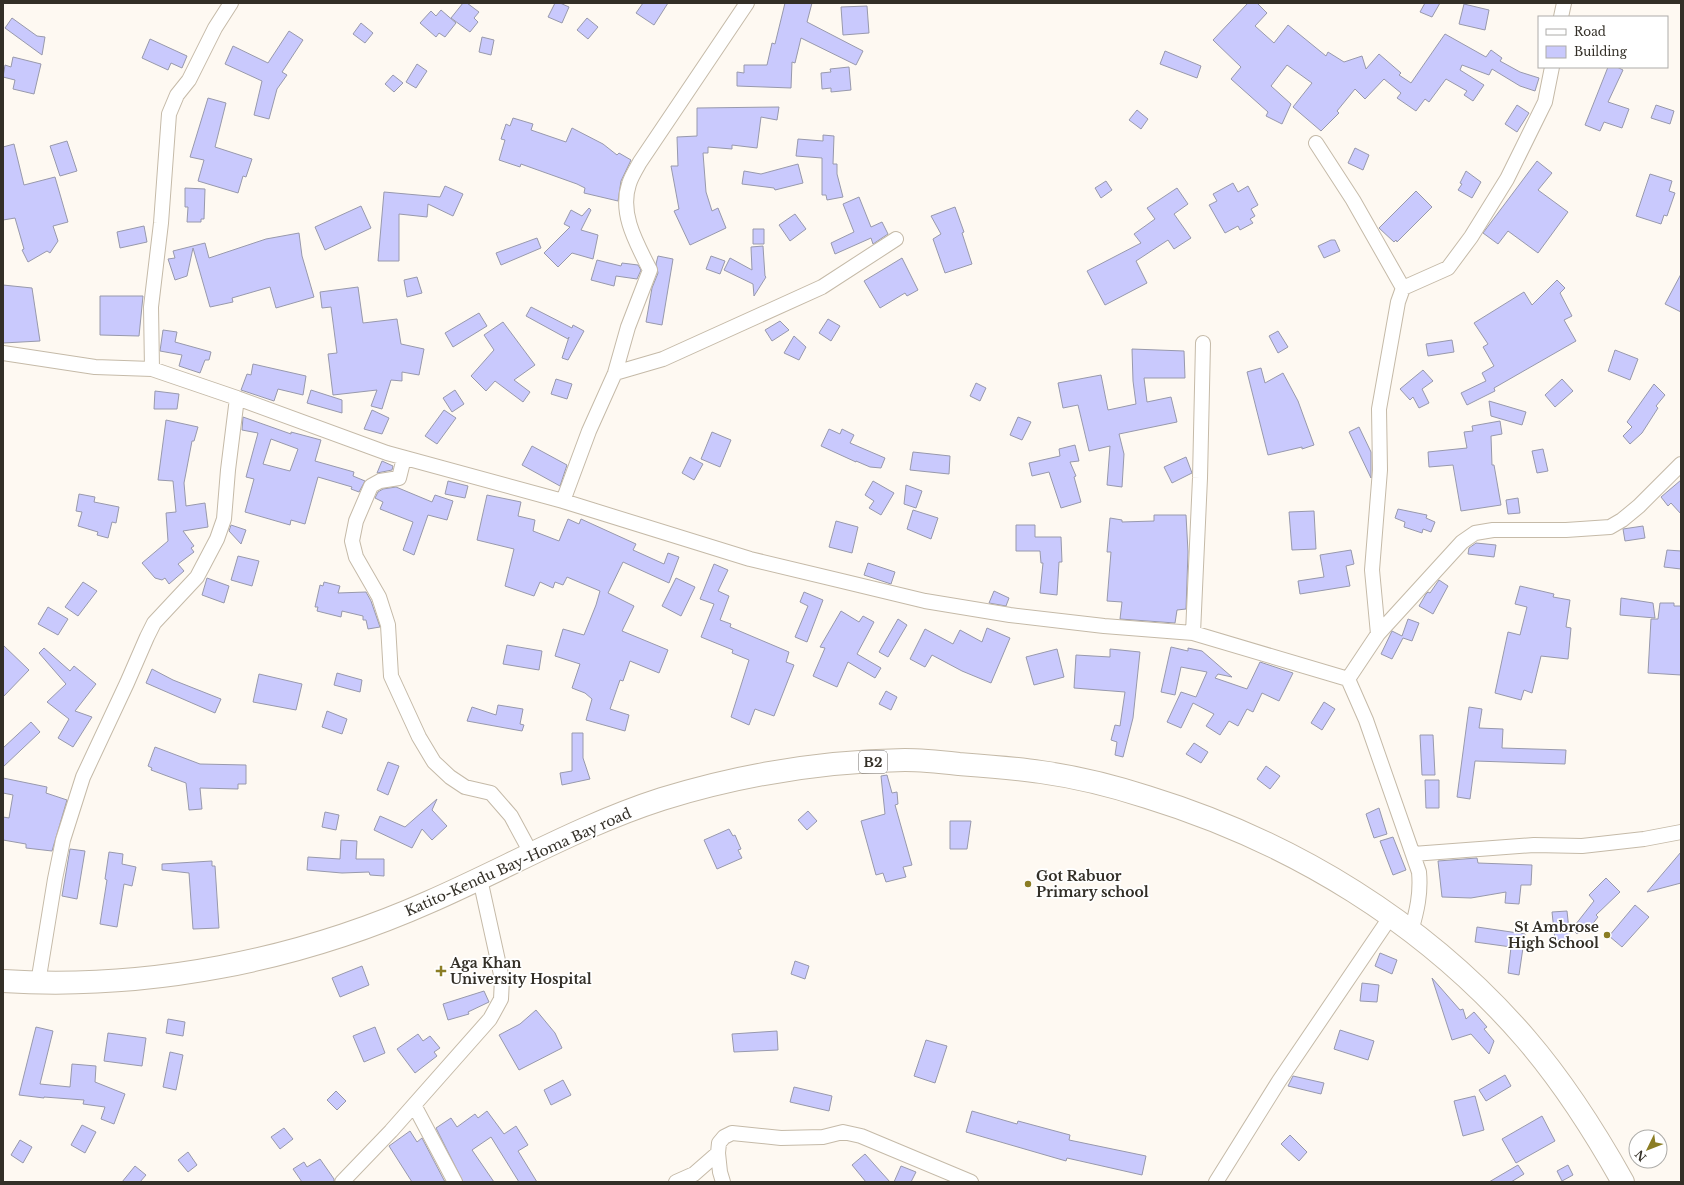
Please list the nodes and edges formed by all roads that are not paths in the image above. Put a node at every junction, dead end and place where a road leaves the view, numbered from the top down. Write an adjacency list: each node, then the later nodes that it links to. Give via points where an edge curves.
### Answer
1 (231, 3): 11 (street, via 168,114 161,223 151,307)
2 (747, 3): 12 (street, via 640,162 628,185 626,204 629,223 650,270 628,327)
3 (1564, 3): 4 (street)
4 (1562, 16)
5 (1552, 68): 8 (street, via 1545,102 1507,179 1471,238 1448,268)
6 (1316, 143): 8 (street, via 1353,200)
7 (896, 239): 12 (street, via 822,287 663,359)
8 (1403, 288): 18 (street, via 1398,302 1379,409 1380,470 1372,570)
9 (1203, 343): 17 (street)
10 (3, 353): 11 (street, via 96,367)
11 (152, 370): 13 (street)
12 (615, 373): 16 (street, via 588,431)
13 (237, 398): 14 (street); 27 (street, via 224,519 217,539 197,577 152,627 82,777 60,856)
14 (404, 458): 16 (street); 21 (street, via 399,478 380,481 372,486 356,521 352,541 356,557 379,597 388,625 391,676 419,737 434,762 464,787 491,792 511,816)
15 (1681, 464): 18 (street, via 1639,506 1610,527 1493,530 1475,533 1462,542)
16 (563, 501): 17 (street, via 750,559 925,601 1010,615)
17 (1193, 633): 19 (street)
18 (1378, 634): 19 (street)
19 (1348, 678): 22 (street, via 1366,720)
20 (1679, 830): 22 (street, via 1582,846 1534,845)
21 (531, 853): 23 (highway, Katito-Kendu Bay-Homa Bay road / B2); 24 (highway, Katito-Kendu Bay-Homa Bay road / B2, via 660,800 740,778 830,765 906,760 981,765 1043,772 1107,785 1188,810 1249,834 1295,857 1344,884)
22 (1413, 854): 25 (street, via 1419,872 1420,887 1419,904)
23 (480, 879): 27 (highway, Katito-Kendu Bay-Homa Bay road / B2, via 388,920 326,941 254,960 182,974 118,981); 28 (street, via 502,979 501,999 490,1019)
24 (1391, 916): 25 (highway, Katito-Kendu Bay-Homa Bay road / B2); 35 (street, via 1279,1081)
25 (1411, 931): 36 (highway, Katito-Kendu Bay-Homa Bay road / B2, via 1453,965 1525,1038 1556,1075)
26 (3, 981): 27 (highway, Katito-Kendu Bay-Homa Bay road / B2)
27 (38, 983)
28 (414, 1105): 30 (street); 31 (street)
29 (718, 1152): 32 (street, via 694,1174); 33 (street); 34 (street, via 719,1143 732,1133 781,1138 823,1137 843,1132 861,1136)
30 (342, 1182)
31 (455, 1182)
32 (676, 1182)
33 (724, 1182)
34 (971, 1182)
35 (1216, 1182)
36 (1623, 1182)

